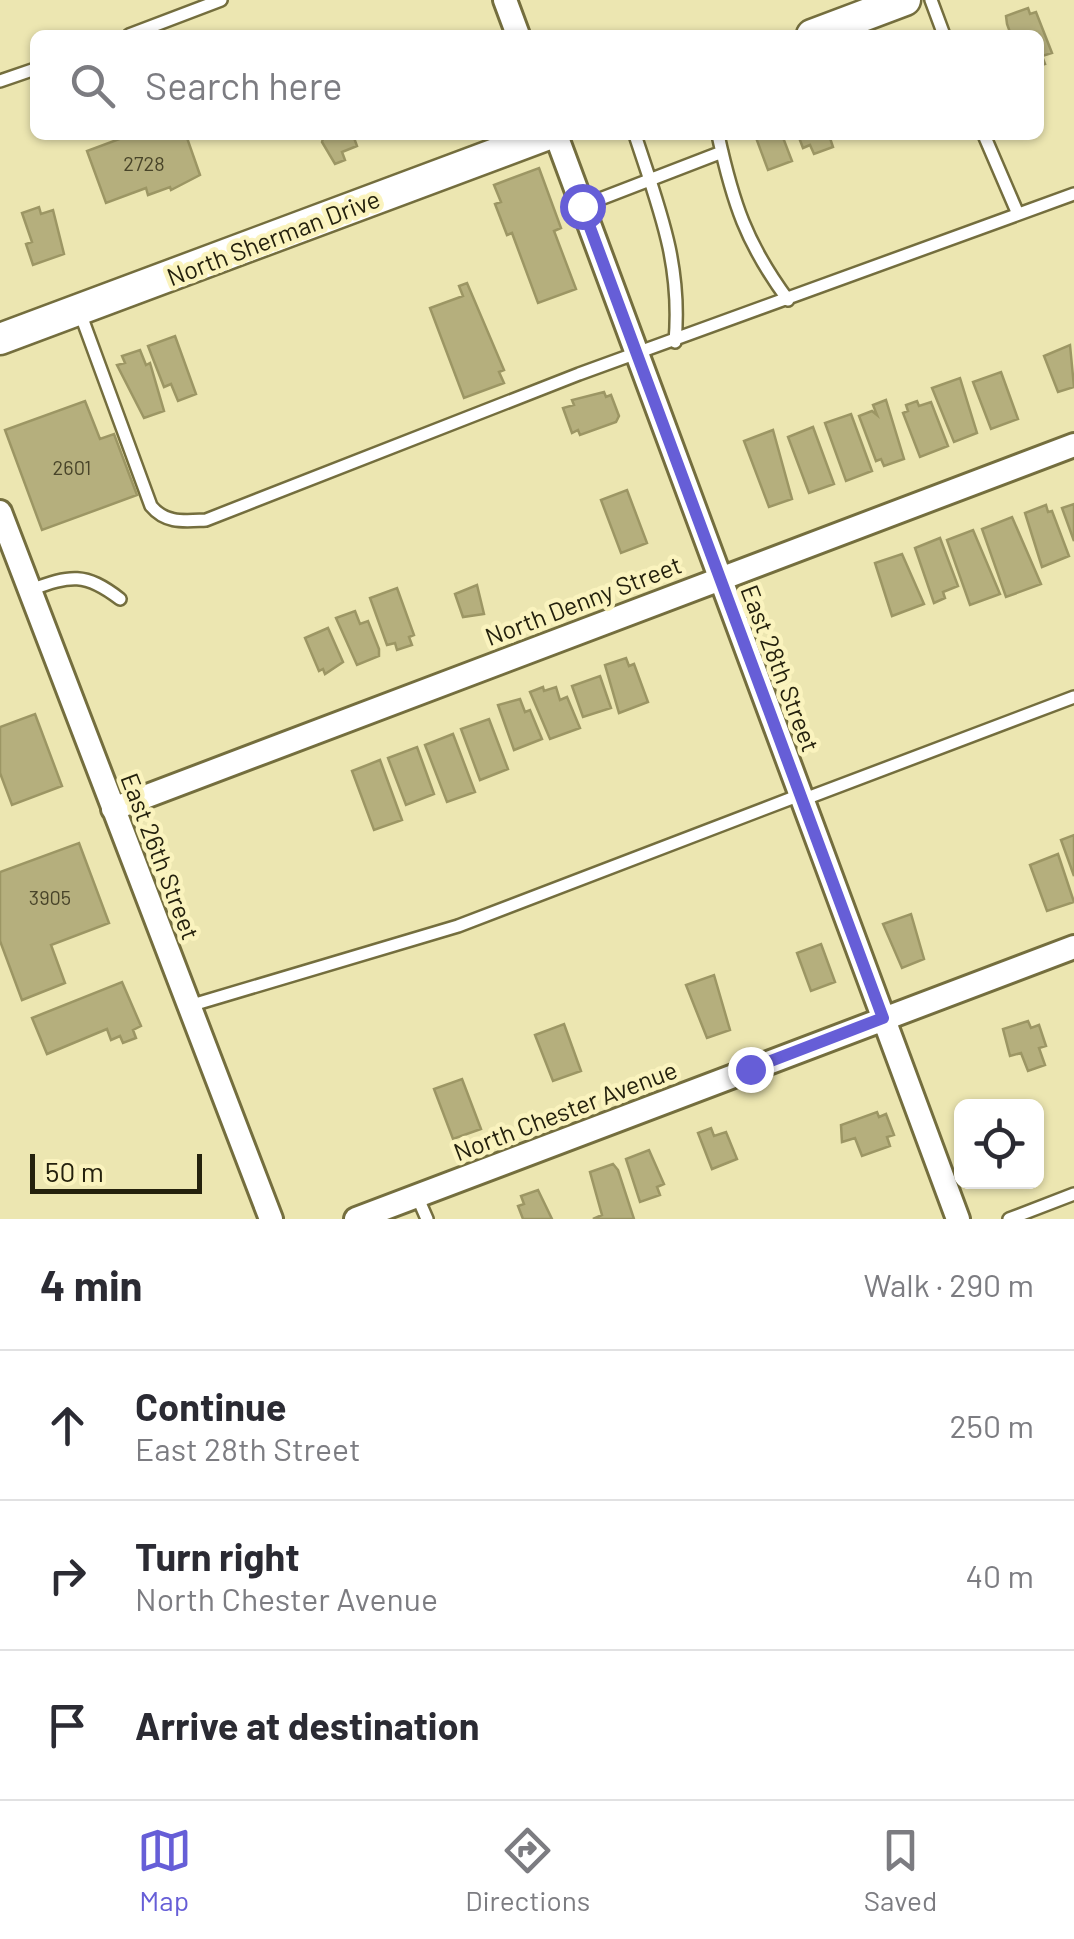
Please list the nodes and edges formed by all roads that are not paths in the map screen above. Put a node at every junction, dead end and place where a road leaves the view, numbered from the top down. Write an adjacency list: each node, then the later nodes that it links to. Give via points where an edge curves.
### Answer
1 (221, 0): 5 (lane)
2 (505, 0): 6 (street)
3 (905, 0): 7 (main road)
4 (930, 0): 8 (lane)
5 (143, 30)
6 (516, 30)
7 (825, 30)
8 (942, 30)
9 (30, 71): 10 (lane)
10 (0, 82)
11 (533, 140): 22 (main road, North Sherman Drive)
12 (558, 140): 19 (street, East 28th Street)
13 (637, 140): 17 (lane)
14 (719, 140): 16 (lane)
15 (986, 140): 20 (lane)
16 (722, 152): 17 (lane); 21 (lane, via 736,214)
17 (650, 180): 19 (lane); 24 (lane, via 673,252)
18 (1074, 194): 20 (lane)
19 (582, 206): 25 (street, East 28th Street)
20 (1018, 214): 21 (lane)
21 (788, 300): 24 (lane)
22 (79, 310): 23 (main road, North Sherman Drive); 25 (lane, via 151,506 177,521 206,520)
23 (0, 340)
24 (676, 342): 25 (lane)
25 (637, 356): 28 (street, East 28th Street)
26 (1074, 445): 28 (street, North Denny Street)
27 (0, 512): 29 (street, East 26th Street)
28 (718, 578): 32 (street, East 28th Street); 33 (street, North Denny Street)
29 (30, 590): 30 (lane, via 58,580 94,579); 33 (street, East 26th Street)
30 (120, 599)
31 (1074, 697): 32 (lane)
32 (801, 798): 35 (lane, via 458,926); 36 (street, East 28th Street)
33 (113, 809): 35 (street, East 26th Street)
34 (1074, 947): 36 (street, North Chester Avenue)
35 (189, 1006): 39 (street, East 26th Street)
36 (883, 1018): 38 (street, North Chester Avenue); 42 (street, East 28th Street)
37 (1074, 1194): 43 (lane)
38 (417, 1196): 40 (street, North Chester Avenue); 41 (lane)
39 (271, 1219)
40 (356, 1219)
41 (427, 1219)
42 (958, 1219)
43 (1010, 1219)

